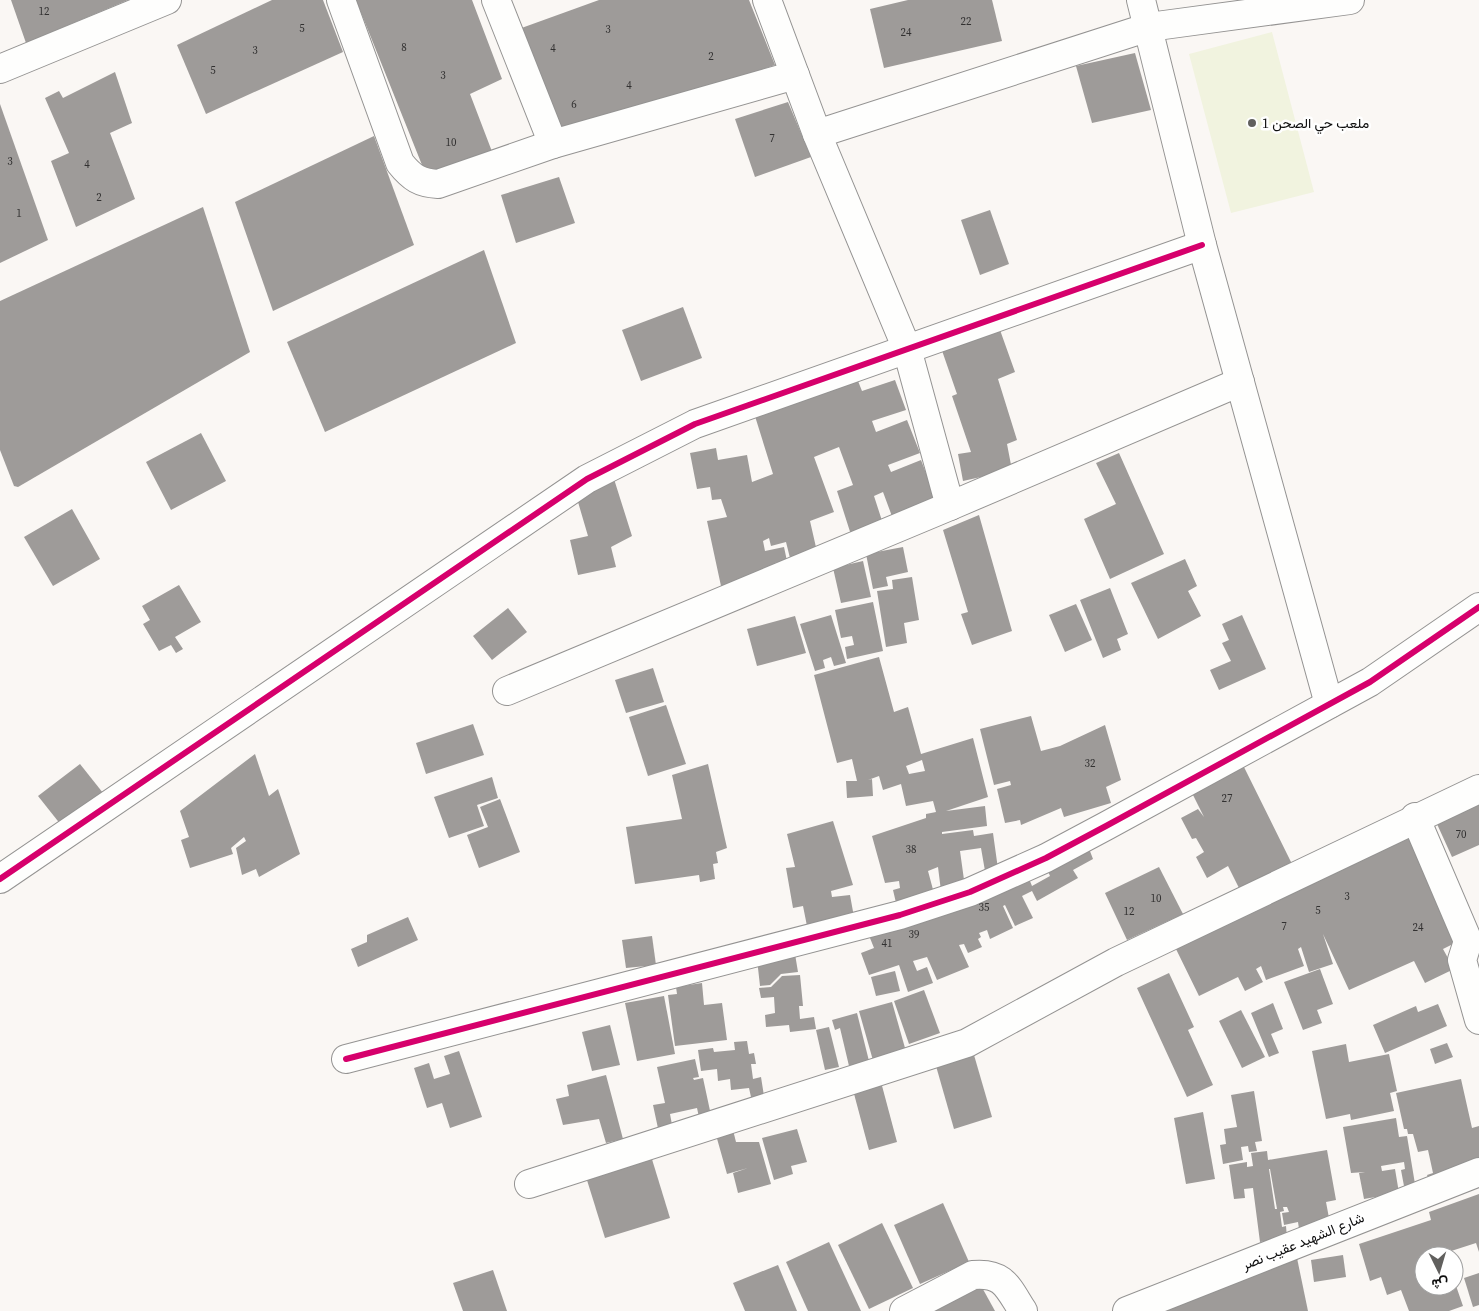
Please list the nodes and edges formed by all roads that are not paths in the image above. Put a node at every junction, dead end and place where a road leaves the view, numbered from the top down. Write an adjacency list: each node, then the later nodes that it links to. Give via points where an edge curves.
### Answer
1 (167, 0): 8 (street)
2 (341, 0): 11 (street, via 400,163 411,177 423,183 438,184)
3 (496, 0): 11 (street)
4 (767, 0): 9 (street)
5 (1141, 0): 7 (street)
6 (1350, 0): 7 (street)
7 (1149, 27): 10 (street); 12 (street)
8 (0, 69)
9 (795, 75): 10 (street); 11 (street)
10 (817, 134): 13 (street)
11 (553, 144)
12 (1202, 245): 13 (street); 14 (street)
13 (908, 349): 15 (street); 21 (street, via 695,424 587,479)
14 (1240, 382): 15 (street); 18 (street)
15 (950, 506): 17 (street)
16 (1479, 607): 18 (street, via 1370,682)
17 (507, 692)
18 (1329, 704): 23 (street, via 1046,858 970,892 900,915)
19 (1479, 789): 20 (street)
20 (1415, 817): 22 (street, via 1468,941 1462,960); 25 (street, via 1116,962 967,1043)
21 (0, 879)
22 (1479, 1020)
23 (346, 1059)
24 (1479, 1172): 28 (street, شارع الشهيد عقيب نصر)
25 (529, 1184)
26 (904, 1311): 27 (street, via 973,1275 985,1274 1005,1282)
27 (1023, 1311)
28 (1127, 1311)

